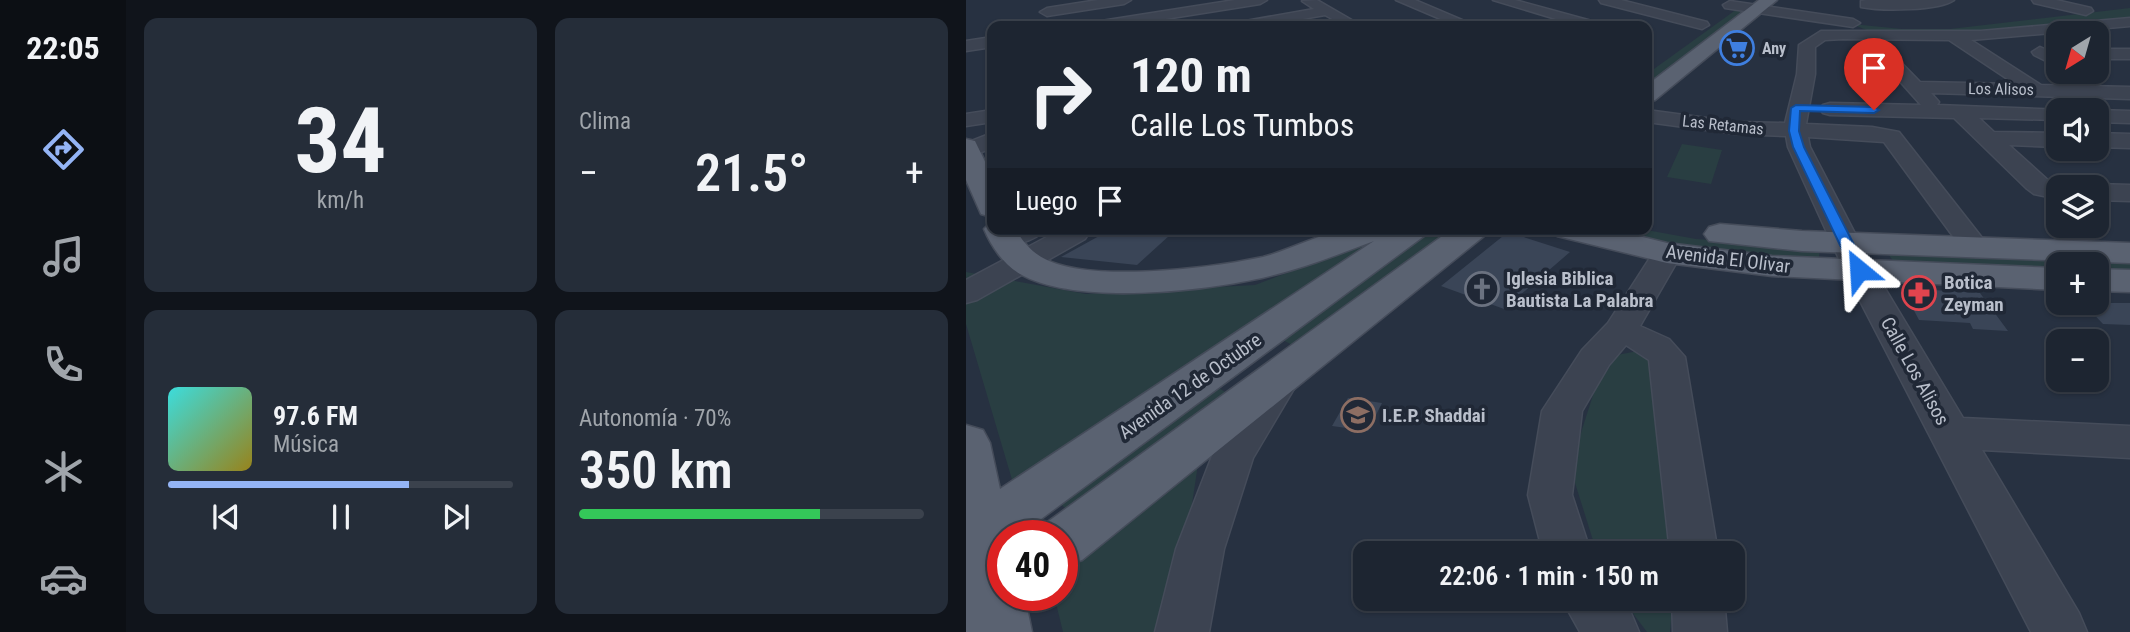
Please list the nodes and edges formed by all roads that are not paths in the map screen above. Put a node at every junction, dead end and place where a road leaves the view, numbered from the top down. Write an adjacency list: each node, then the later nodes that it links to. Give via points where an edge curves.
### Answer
1 (1124, 0): 17 (street, via 1042,9)
2 (1260, 0): 15 (street)
3 (1307, 0): 13 (street)
4 (1403, 0): 16 (street)
5 (1500, 0): 24 (street)
6 (1606, 0): 12 (street)
7 (1947, 0): 10 (street, via 1906,5)
8 (2039, 0): 14 (street)
9 (1732, 2): 11 (street); 28 (main road)
10 (1868, 2): 27 (street)
11 (1763, 5): 27 (street); 42 (main road)
12 (1631, 6): 25 (street); 28 (street)
13 (1326, 11): 20 (street); 21 (street)
14 (2091, 11): 27 (street, via 1938,28)
15 (1161, 16): 18 (street); 19 (street)
16 (1451, 20): 22 (street); 23 (street)
17 (1059, 21)
18 (1128, 21)
19 (1168, 21)
20 (1269, 21)
21 (1345, 21)
22 (1444, 21)
23 (1454, 21)
24 (1596, 21)
25 (1603, 21)
26 (2130, 22): 29 (street, Calle Los Alisos)
27 (1851, 23)
28 (1702, 25): 33 (main road)
29 (2109, 25)
30 (2046, 30): 32 (street, Calle Los Alisos)
31 (2109, 35): 35 (street)
32 (1955, 37): 37 (street); 46 (street, Calle Los Alisos, via 1821,36 1807,45 1806,76)
33 (1680, 40)
34 (987, 43): 36 (street)
35 (2130, 45)
36 (966, 46)
37 (1975, 50): 41 (street, via 1878,48); 43 (street)
38 (2109, 54): 39 (street)
39 (2130, 54)
40 (2102, 84): 44 (street)
41 (1915, 87): 43 (street, Los Alisos); 47 (street)
42 (1652, 90)
43 (2037, 90): 44 (street, Los Alisos); 45 (street)
44 (2120, 92)
45 (2049, 98)
46 (1796, 108): 47 (street); 54 (street, Calle Los Alisos)
47 (1950, 112): 48 (street); 55 (street)
48 (2046, 114)
49 (2109, 116): 52 (street)
50 (987, 117): 53 (street)
51 (1652, 117): 54 (street, Las Retamas)
52 (2130, 117)
53 (966, 120)
54 (1794, 131): 73 (street, Las Retamas, via 1891,137); 76 (street, Calle Los Alisos)
55 (1988, 138): 56 (street); 63 (street)
56 (2046, 140)
57 (2109, 141): 58 (street)
58 (2130, 141)
59 (2109, 145): 61 (street)
60 (978, 152): 62 (main road)
61 (2130, 157)
62 (987, 181)
63 (2046, 189)
64 (2109, 192): 65 (street)
65 (2130, 193)
66 (1652, 223): 76 (main road, Avenida El Olivar)
67 (994, 235): 80 (street)
68 (1010, 235): 69 (main road, via 1035,268 1066,278 1140,280 1215,276 1266,266)
69 (1357, 235)
70 (1404, 235): 82 (main road, Avenida 12 de Octubre)
71 (1465, 235): 83 (main road)
72 (1593, 235): 74 (main road, Avenida El Olivar)
73 (1976, 248): 75 (main road, Avenida El Olivar); 76 (main road, Avenida El Olivar)
74 (1667, 253): 76 (main road, Avenida El Olivar, via 1772,266); 81 (street)
75 (2130, 253)
76 (1852, 256): 77 (main road, Avenida El Olivar); 84 (street, Calle Los Alisos)
77 (2046, 278)
78 (2109, 280): 79 (main road)
79 (2130, 281)
80 (966, 293)
81 (1620, 331): 89 (street, via 1595,358 1562,411 1550,495); 90 (street, via 1648,340 1667,357)
82 (1238, 352): 83 (main road); 88 (main road, Avenida 12 de Octubre)
83 (1283, 375): 87 (main road); 94 (street, via 1234,456 1200,550)
84 (1948, 433): 85 (street); 97 (street, Calle Los Alisos)
85 (2130, 442)
86 (966, 443): 88 (main road)
87 (1078, 530)
88 (974, 536): 91 (main road)
89 (1563, 541)
90 (1693, 541)
91 (987, 590)
92 (1596, 611): 95 (street)
93 (1699, 611): 96 (street)
94 (1182, 632)
95 (1612, 632)
96 (1700, 632)
97 (2060, 632)

